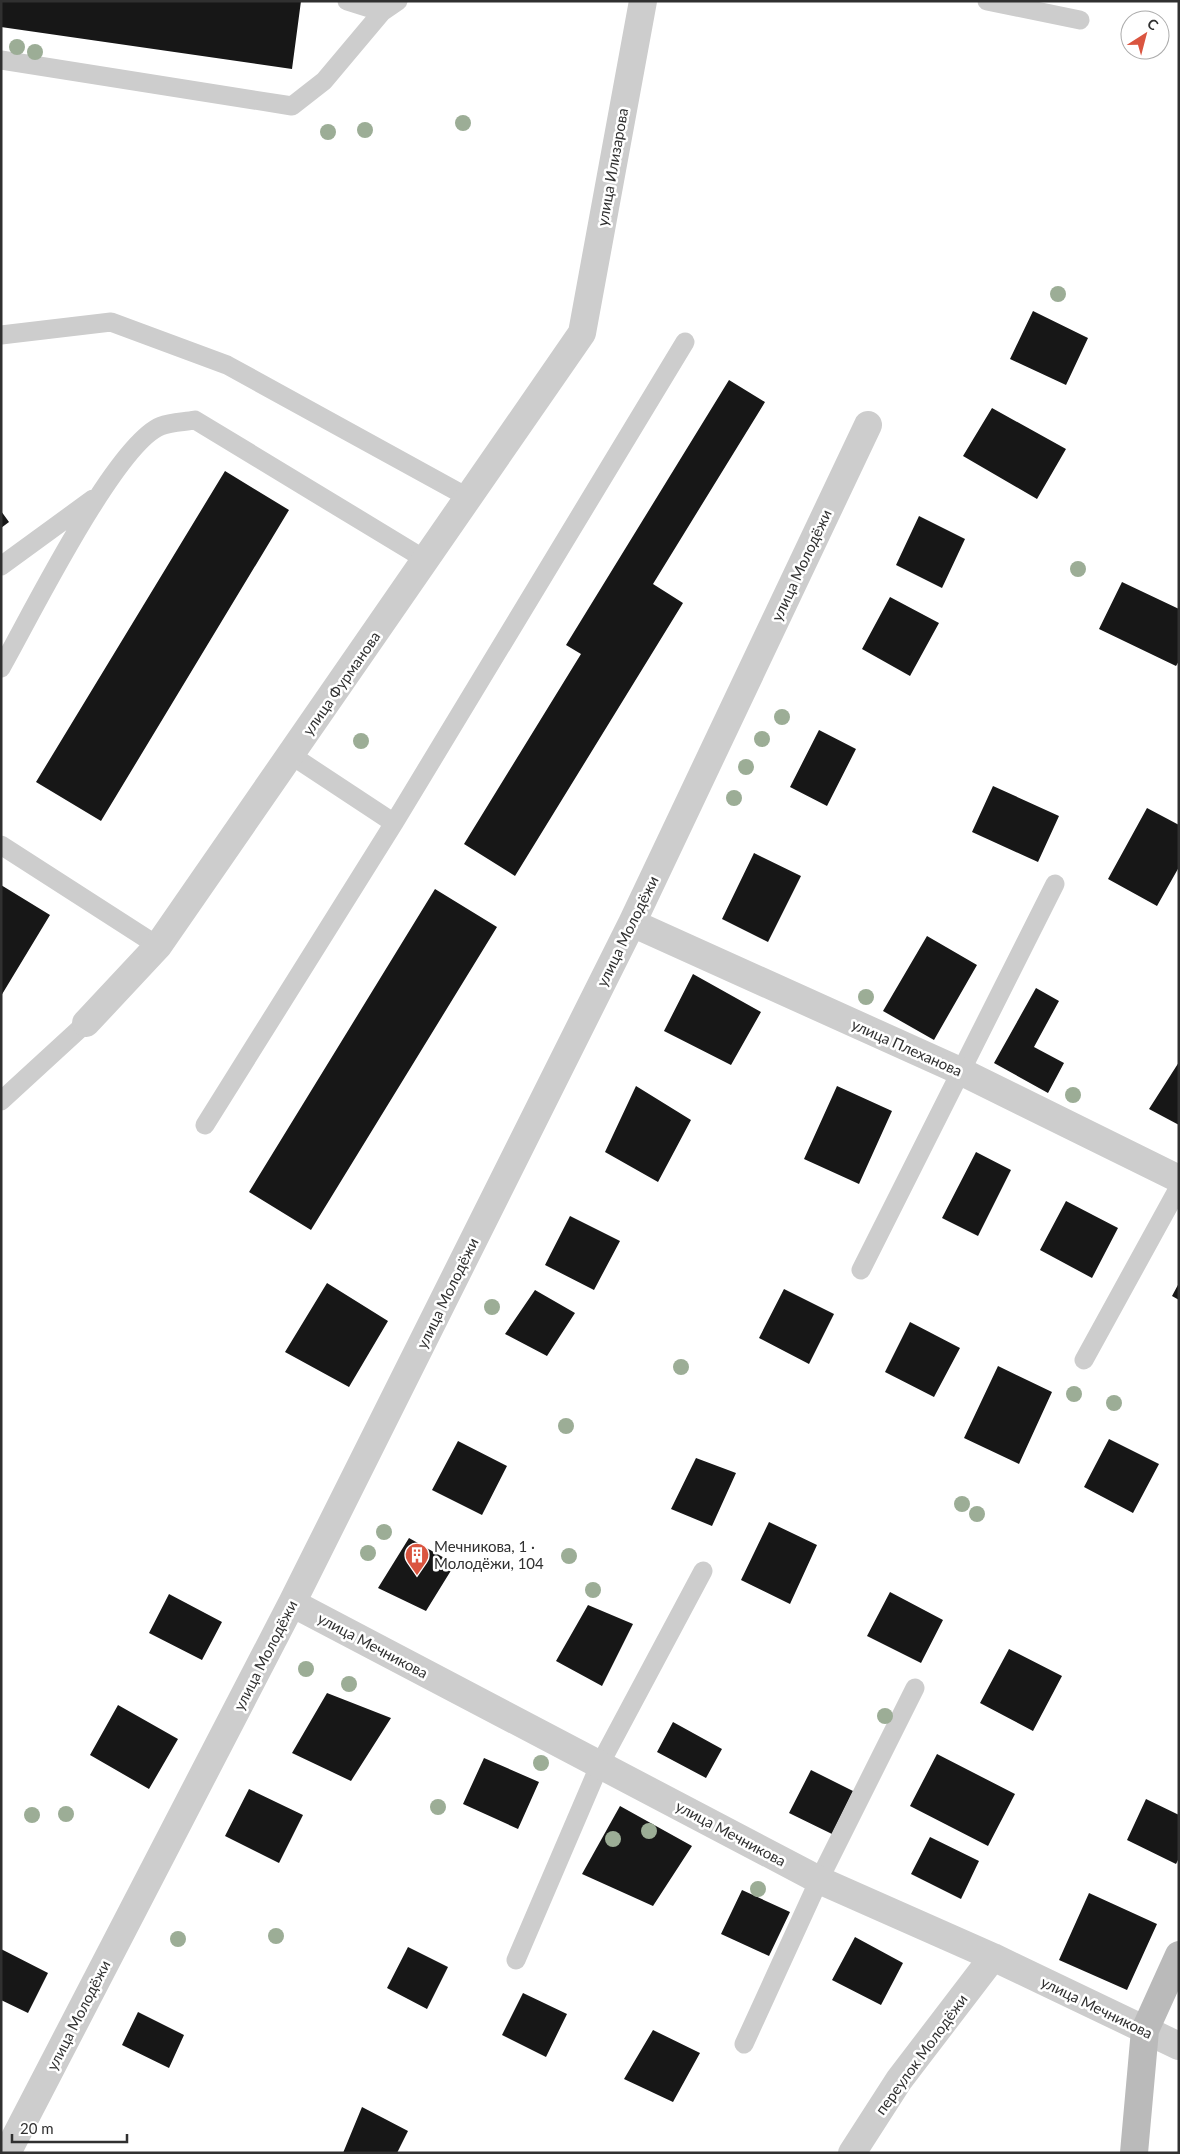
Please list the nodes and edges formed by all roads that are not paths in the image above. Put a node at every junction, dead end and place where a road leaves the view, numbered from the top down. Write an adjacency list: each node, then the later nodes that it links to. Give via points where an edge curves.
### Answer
1 (347, 1): 5 (lane)
2 (398, 1): 5 (lane)
3 (643, 1): 8 (street, улица Илизарова)
4 (987, 1): 6 (lane)
5 (382, 12): 7 (lane, via 324,81 292,106)
6 (1080, 20)
7 (1, 60)
8 (582, 333): 13 (street, улица Фурманова)
9 (1, 335): 13 (lane, via 111,322 227,365)
10 (685, 342): 18 (lane)
11 (868, 425): 21 (street, улица Молодёжи)
12 (98, 495): 14 (lane, via 136,444 160,426 195,420); 15 (lane); 16 (lane)
13 (469, 498): 14 (street, улица Фурманова)
14 (426, 560): 17 (street, улица Фурманова)
15 (1, 566)
16 (1, 668)
17 (291, 755): 18 (lane); 22 (street, улица Фурманова)
18 (394, 823): 26 (lane)
19 (1, 845): 22 (lane)
20 (1055, 884): 24 (lane)
21 (632, 923): 24 (street, улица Плеханова); 32 (street, улица Молодёжи)
22 (158, 946): 23 (street, улица Фурманова)
23 (86, 1023): 25 (lane)
24 (960, 1071): 27 (street, улица Плеханова); 29 (lane)
25 (1, 1102)
26 (205, 1125)
27 (1179, 1180)
28 (1179, 1187): 30 (lane)
29 (861, 1270)
30 (1084, 1360)
31 (703, 1571): 34 (lane)
32 (292, 1603): 34 (street, улица Мечникова); 42 (street, улица Молодёжи)
33 (915, 1688): 35 (lane)
34 (600, 1764): 35 (street, улица Мечникова); 38 (lane)
35 (819, 1880): 37 (street, улица Мечникова); 40 (lane)
36 (1179, 1955): 39 (main road)
37 (993, 1957): 39 (street, улица Мечникова); 43 (street, переулок Молодёжи, via 900,2080)
38 (516, 1960)
39 (1145, 2030): 41 (street, улица Мечникова); 44 (main road)
40 (744, 2044)
41 (1179, 2046)
42 (7, 2153)
43 (852, 2153)
44 (1134, 2153)

